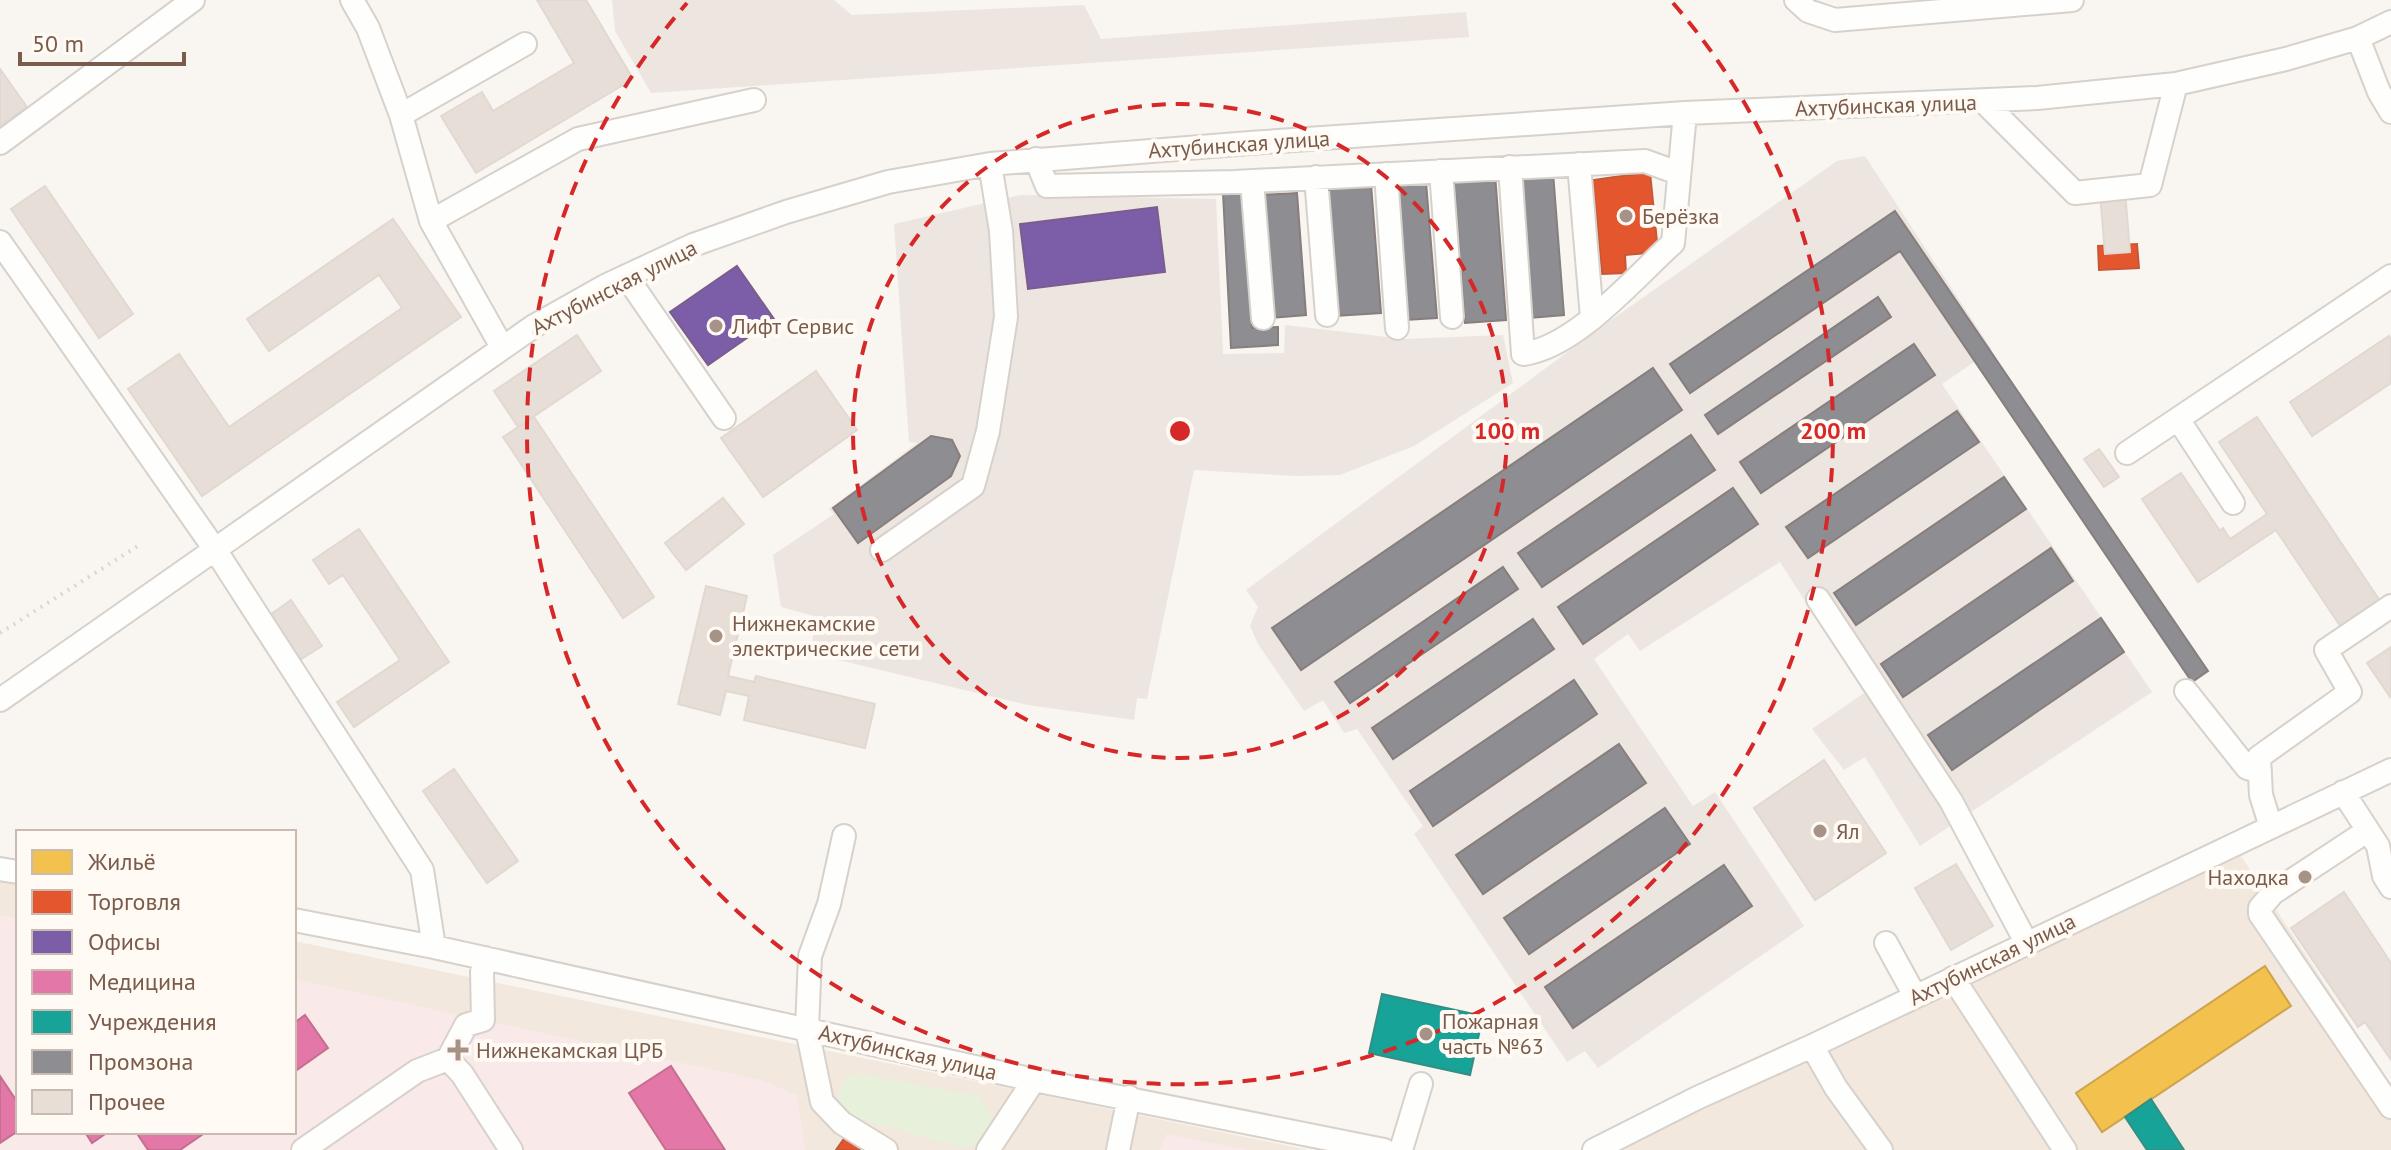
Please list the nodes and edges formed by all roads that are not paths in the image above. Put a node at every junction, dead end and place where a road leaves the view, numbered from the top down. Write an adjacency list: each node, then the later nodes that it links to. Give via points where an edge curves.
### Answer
1 (193, 0): 14 (street)
2 (352, 0): 13 (street)
3 (1796, 0): 4 (street, via 1808,11 1835,20)
4 (2072, 0)
5 (2391, 22): 6 (street, Ахтубинская улица)
6 (2358, 38): 8 (street, Ахтубинская улица); 11 (street)
7 (525, 44): 13 (street)
8 (2176, 84): 10 (street, Ахтубинская улица); 10 (street, via 2150,185 2075,193)
9 (754, 100): 24 (street, via 578,139)
10 (1983, 101): 12 (street, Ахтубинская улица)
11 (2391, 112)
12 (1685, 113): 15 (street, Ахтубинская улица); 20 (street)
13 (401, 115): 24 (street)
14 (0, 143)
15 (1036, 159): 16 (street, Ахтубинская улица); 23 (street, via 1047,186)
16 (990, 164): 26 (street, Ахтубинская улица, via 888,182 786,212); 38 (street, via 1006,317 988,431 973,486)
17 (1579, 164): 18 (street); 20 (street, via 1645,161); 31 (street)
18 (1510, 167): 19 (street); 31 (street, via 1523,354 1573,335)
19 (1441, 171): 21 (street); 29 (street)
20 (1678, 173): 31 (street, via 1673,243)
21 (1386, 174): 22 (street); 32 (street)
22 (1316, 177): 23 (street); 28 (street)
23 (1252, 181): 30 (street)
24 (431, 221): 33 (street)
25 (0, 242): 39 (street)
26 (626, 276): 33 (street, Ахтубинская улица); 34 (street)
27 (2391, 276): 35 (street)
28 (1327, 315)
29 (1452, 317)
30 (1263, 318)
31 (1592, 318)
32 (1397, 328)
33 (502, 347): 39 (street, Ахтубинская улица)
34 (724, 418)
35 (2178, 419): 36 (street); 37 (street)
36 (2127, 453)
37 (2233, 503)
38 (882, 550)
39 (216, 551): 43 (street, Ахтубинская улица); 54 (street, via 422,870)
40 (1818, 599): 52 (street, via 1951,801)
41 (2391, 606): 45 (street, via 2326,650 2350,692 2259,757)
42 (2186, 691): 45 (street, via 2247,768)
43 (0, 700)
44 (2391, 770): 46 (street, Ахтубинская улица)
45 (2260, 771): 47 (street)
46 (2343, 792): 47 (street, Ахтубинская улица); 49 (street)
47 (2271, 827): 52 (street, Ахтубинская улица)
48 (844, 836): 58 (street, via 829,904 810,956)
49 (2379, 838): 50 (street, via 2384,876); 64 (street, via 2273,893 2260,914)
50 (2391, 887)
51 (296, 920): 54 (street, Ахтубинская улица)
52 (2026, 942): 56 (street, Ахтубинская улица)
53 (1886, 943): 57 (street)
54 (434, 947): 55 (street, Ахтубинская улица)
55 (485, 958): 58 (street, Ахтубинская улица); 60 (street, via 483,1020 466,1025)
56 (1953, 978): 57 (street, Ахтубинская улица); 74 (street)
57 (1915, 996): 59 (street, Ахтубинская улица)
58 (807, 1029): 61 (street, Ахтубинская улица); 67 (street, via 822,1102 842,1123)
59 (1812, 1046): 72 (street, Ахтубинская улица); 73 (street)
60 (448, 1059): 65 (street, via 417,1071); 66 (street)
61 (1034, 1080): 63 (street, Ахтубинская улица); 68 (street)
62 (1421, 1084): 71 (street)
63 (1129, 1097): 69 (street); 70 (street, Ахтубинская улица)
64 (2391, 1107)
65 (303, 1150)
66 (511, 1150)
67 (886, 1150)
68 (988, 1150)
69 (1118, 1150)
70 (1384, 1150)
71 (1401, 1150)
72 (1594, 1150)
73 (1881, 1150)
74 (2065, 1150)

